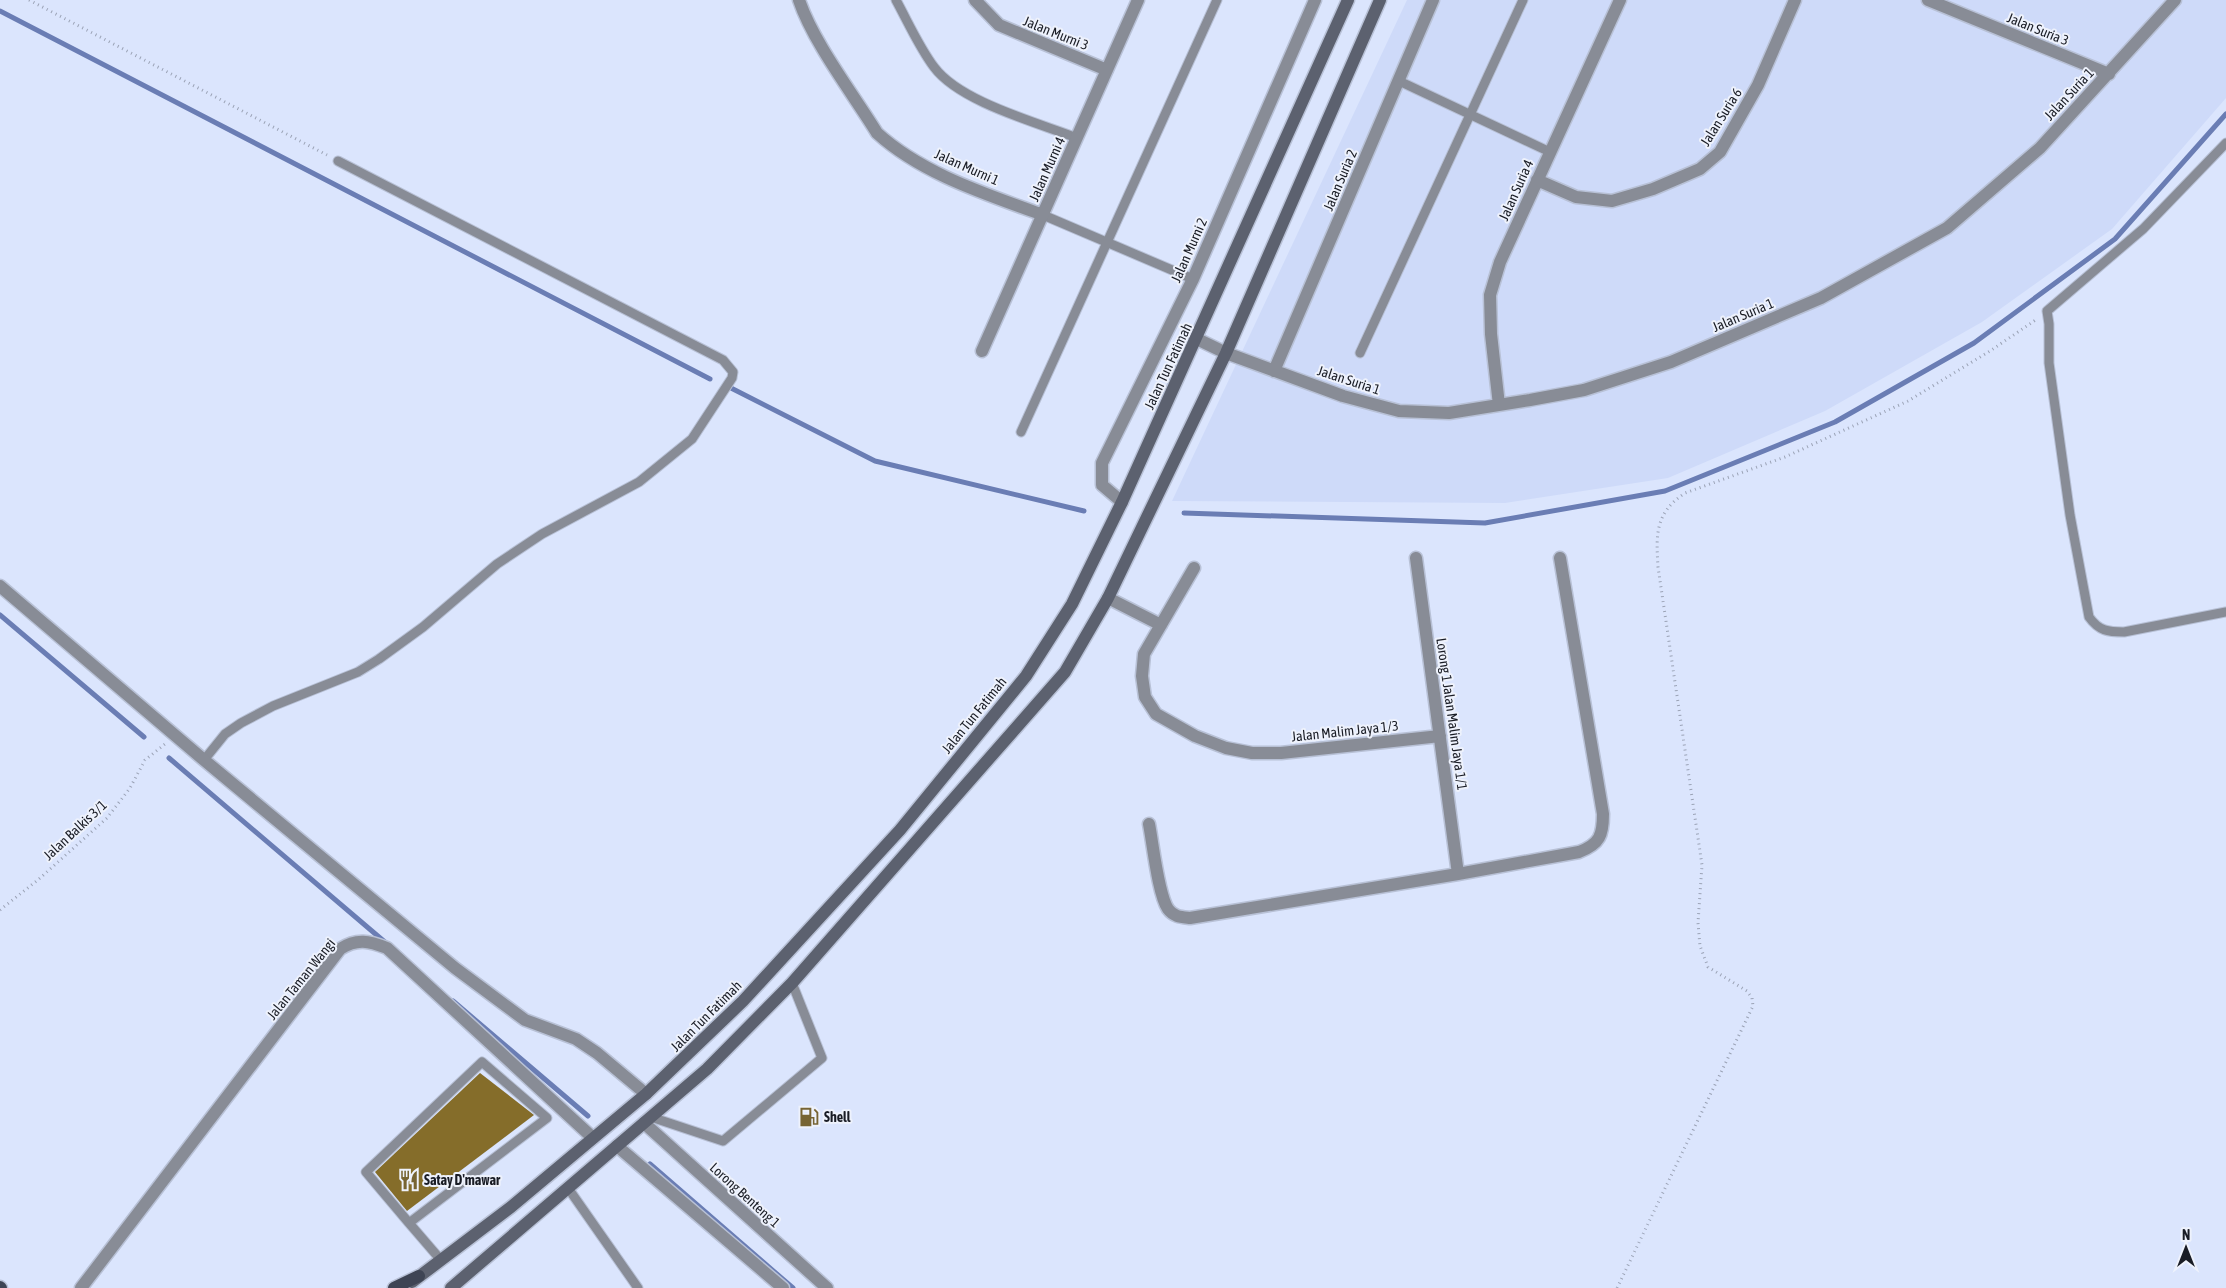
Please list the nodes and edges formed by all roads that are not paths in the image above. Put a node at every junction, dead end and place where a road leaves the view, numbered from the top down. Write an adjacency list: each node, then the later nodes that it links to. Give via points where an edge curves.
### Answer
1 (799, 0): 24 (street, Jalan Murni 1, via 832,62 877,133 890,145 967,186)
2 (896, 0): 19 (lane, via 934,67 953,86 974,98)
3 (975, 0): 15 (street, Jalan Murni 3, via 998,25)
4 (1138, 0): 15 (street, Jalan Murni 4)
5 (1217, 0): 25 (lane)
6 (1315, 0): 26 (street, Jalan Murni 2)
7 (1348, 0): 27 (main road, Jalan Tun Fatimah)
8 (1380, 0): 29 (main road)
9 (1433, 0): 17 (street, Jalan Suria 2)
10 (1523, 0): 18 (lane)
11 (1620, 0): 21 (street, Jalan Suria 4)
12 (1795, 0): 23 (street, Jalan Suria 6, via 1758,86 1720,152 1700,169 1653,189 1612,201 1576,197)
13 (1928, 0): 16 (street, Jalan Suria 3)
14 (2175, 0): 16 (street, Jalan Suria 1)
15 (1107, 70): 19 (street, Jalan Murni 4)
16 (2109, 74): 32 (street, Jalan Suria 1, via 2040,148 1947,228 1821,298 1663,364 1584,390)
17 (1399, 80): 18 (lane); 31 (street, Jalan Suria 2)
18 (1471, 114): 21 (lane); 30 (lane)
19 (1077, 138): 24 (street, Jalan Murni 4)
20 (2226, 143): 40 (lane, via 2143,228 2047,311 2049,363 2070,515 2089,617 2096,627 2108,632 2124,632)
21 (1550, 152): 23 (street, Jalan Suria 4)
22 (338, 161): 43 (lane, via 723,360 733,372 732,378 692,439 639,482 542,534 497,564 379,660 241,723 224,734)
23 (1537, 180): 32 (street, Jalan Suria 4, via 1500,262 1490,295)
24 (1043, 214): 25 (lane, Jalan Murni 1); 28 (street, Jalan Murni 4)
25 (1106, 241): 26 (lane, Jalan Murni 1); 33 (lane)
26 (1193, 279): 34 (street, Jalan Murni 2, via 1102,463 1102,485)
27 (1197, 339): 29 (street, Jalan Suria 1); 34 (main road, Jalan Tun Fatimah)
28 (982, 351)
29 (1226, 353): 31 (street, Jalan Suria 1); 39 (main road)
30 (1360, 353)
31 (1274, 371): 32 (street, Jalan Suria 1, via 1343,396 1399,411 1449,412)
32 (1499, 405)
33 (1021, 432)
34 (1122, 502): 47 (main road, Jalan Tun Fatimah, via 1072,604 1026,676 900,830 743,1001)
35 (1416, 558): 42 (street, Lorong 1 Jalan Malim Jaya 1/1)
36 (1560, 558): 45 (street, via 1603,827 1591,847 1579,852)
37 (1194, 568): 41 (street, Jalan Malim Jaya 1/3)
38 (0, 586): 43 (street)
39 (1108, 598): 41 (street); 46 (main road, via 1065,672 1048,694)
40 (2226, 612)
41 (1161, 625): 42 (street, Jalan Malim Jaya 1/3, via 1144,654 1142,676 1145,697 1156,714 1195,736 1226,748 1252,753 1281,753)
42 (1440, 736): 45 (street, Lorong 1 Jalan Malim Jaya 1/1)
43 (204, 760): 47 (street, via 463,973 525,1020 576,1040)
44 (1149, 824): 45 (street, via 1164,898 1169,910 1178,917 1190,918)
45 (1458, 874)
46 (792, 983): 48 (main road, via 707,1069); 48 (lane, via 822,1058 723,1141)
47 (646, 1094): 49 (main road, Jalan Tun Fatimah)
48 (647, 1120): 50 (main road); 61 (street, Lorong Benteng 1)
49 (593, 1138): 53 (main road, Jalan Tun Fatimah); 55 (street, Jalan Taman Wangi, via 387,948 370,941 353,941 340,949)
50 (617, 1146): 51 (main road); 60 (street)
51 (568, 1188): 58 (main road); 59 (lane)
52 (409, 1223): 52 (lane, via 547,1118 482,1062 366,1172); 53 (lane)
53 (440, 1259): 54 (main road, Jalan Tun Fatimah)
54 (419, 1276): 56 (main road); 57 (main road, Jalan Tun Fatimah)
55 (81, 1288)
56 (394, 1288)
57 (404, 1288)
58 (451, 1288)
59 (638, 1288)
60 (783, 1288)
61 (827, 1288)

